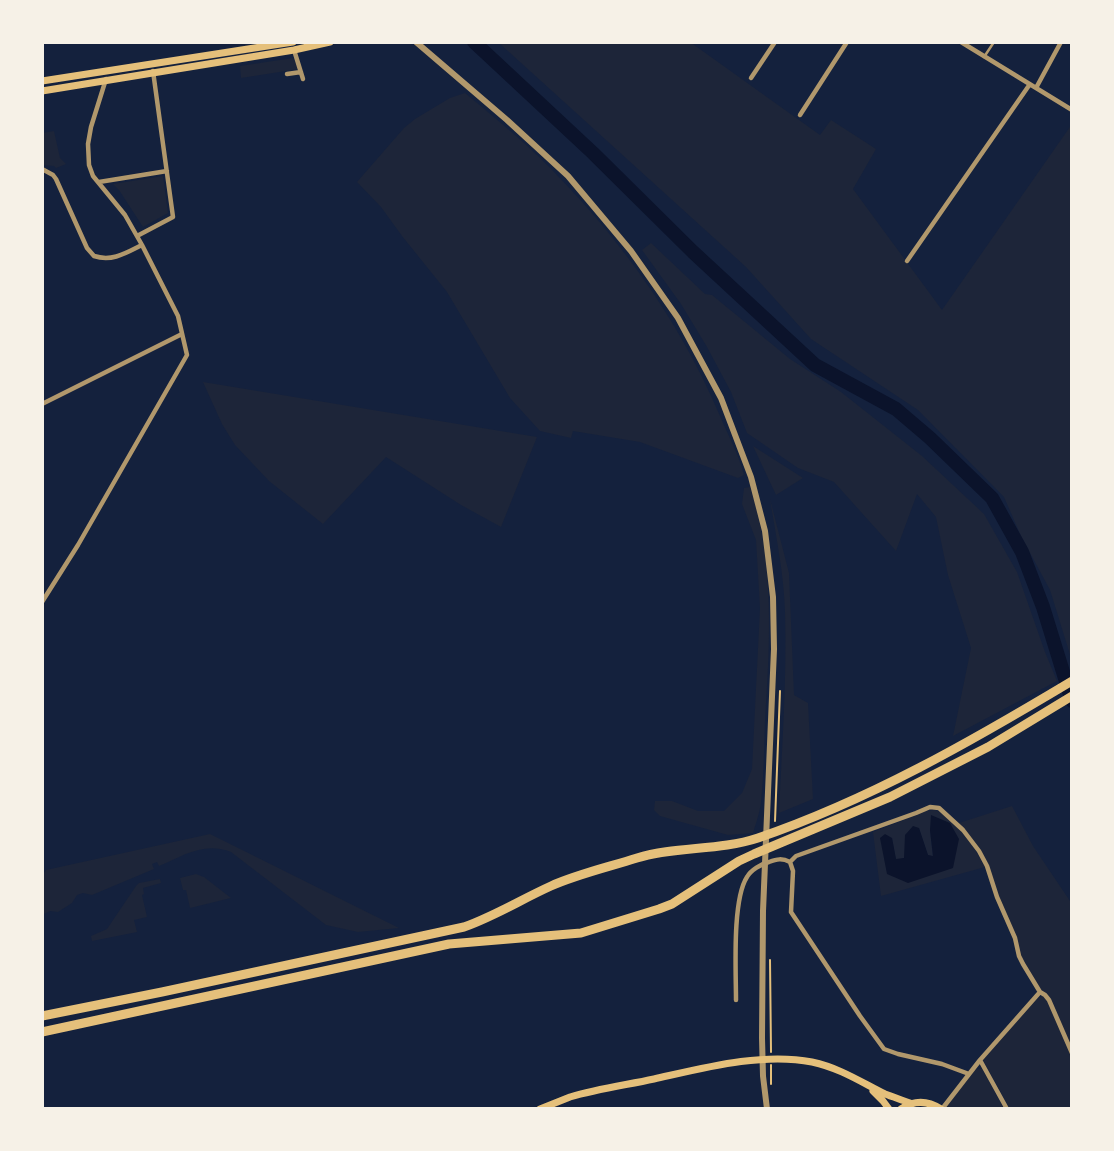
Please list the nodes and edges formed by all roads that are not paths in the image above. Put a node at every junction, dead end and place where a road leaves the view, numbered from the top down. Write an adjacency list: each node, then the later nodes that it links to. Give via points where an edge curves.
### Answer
1 (330, 42): 8 (main road)
2 (416, 42): 46 (street, via 568,176 631,251 678,318 721,398 751,477 765,531 773,597 763,911 762,1038)
3 (775, 42): 15 (street)
4 (847, 42): 23 (street)
5 (961, 42): 9 (street)
6 (994, 42): 9 (lane)
7 (1061, 42): 20 (street)
8 (293, 46): 10 (main road); 12 (street); 13 (main road)
9 (984, 57): 19 (street)
10 (152, 64): 11 (main road); 13 (street)
11 (105, 71): 17 (street); 18 (main road)
12 (302, 72): 14 (street); 16 (street)
13 (154, 73): 17 (main road); 25 (street)
14 (286, 74)
15 (751, 78)
16 (303, 79)
17 (106, 80): 21 (main road); 26 (street, via 88,144 89,164)
18 (42, 82)
19 (1030, 84): 20 (street); 29 (street)
20 (1036, 88): 22 (street)
21 (42, 91)
22 (1072, 110)
23 (800, 115)
24 (44, 169): 28 (street, via 56,179 94,256 109,259)
25 (167, 171): 26 (street); 27 (street, via 173,217)
26 (97, 182): 27 (street)
27 (137, 236): 28 (street)
28 (142, 245): 30 (street, via 178,316)
29 (907, 261)
30 (182, 334): 31 (street); 32 (street, via 187,355)
31 (42, 404)
32 (42, 602)
33 (1072, 681): 38 (highway, via 982,735 884,785 755,839 640,857 563,881 464,927)
34 (1072, 696): 39 (highway, via 988,747 890,797 739,861 671,904 626,919 582,933 449,944)
35 (790, 862): 36 (street, via 930,807 939,808 979,851 1023,964); 37 (street, via 778,859 764,864 748,874 744,883 737,906); 42 (street, via 791,912 884,1049)
36 (1040, 992): 40 (street, via 1049,1000); 41 (street)
37 (736, 1000)
38 (42, 1016)
39 (42, 1032)
40 (1072, 1053)
41 (980, 1060): 42 (street); 50 (street)
42 (969, 1074): 49 (street)
43 (859, 1079): 44 (main road); 45 (main road, via 810,1062 754,1060 572,1097); 47 (main road)
44 (910, 1103): 48 (main road); 49 (main road, via 927,1102)
45 (540, 1109)
46 (767, 1109)
47 (889, 1109)
48 (901, 1109)
49 (941, 1109)
50 (1007, 1109)

